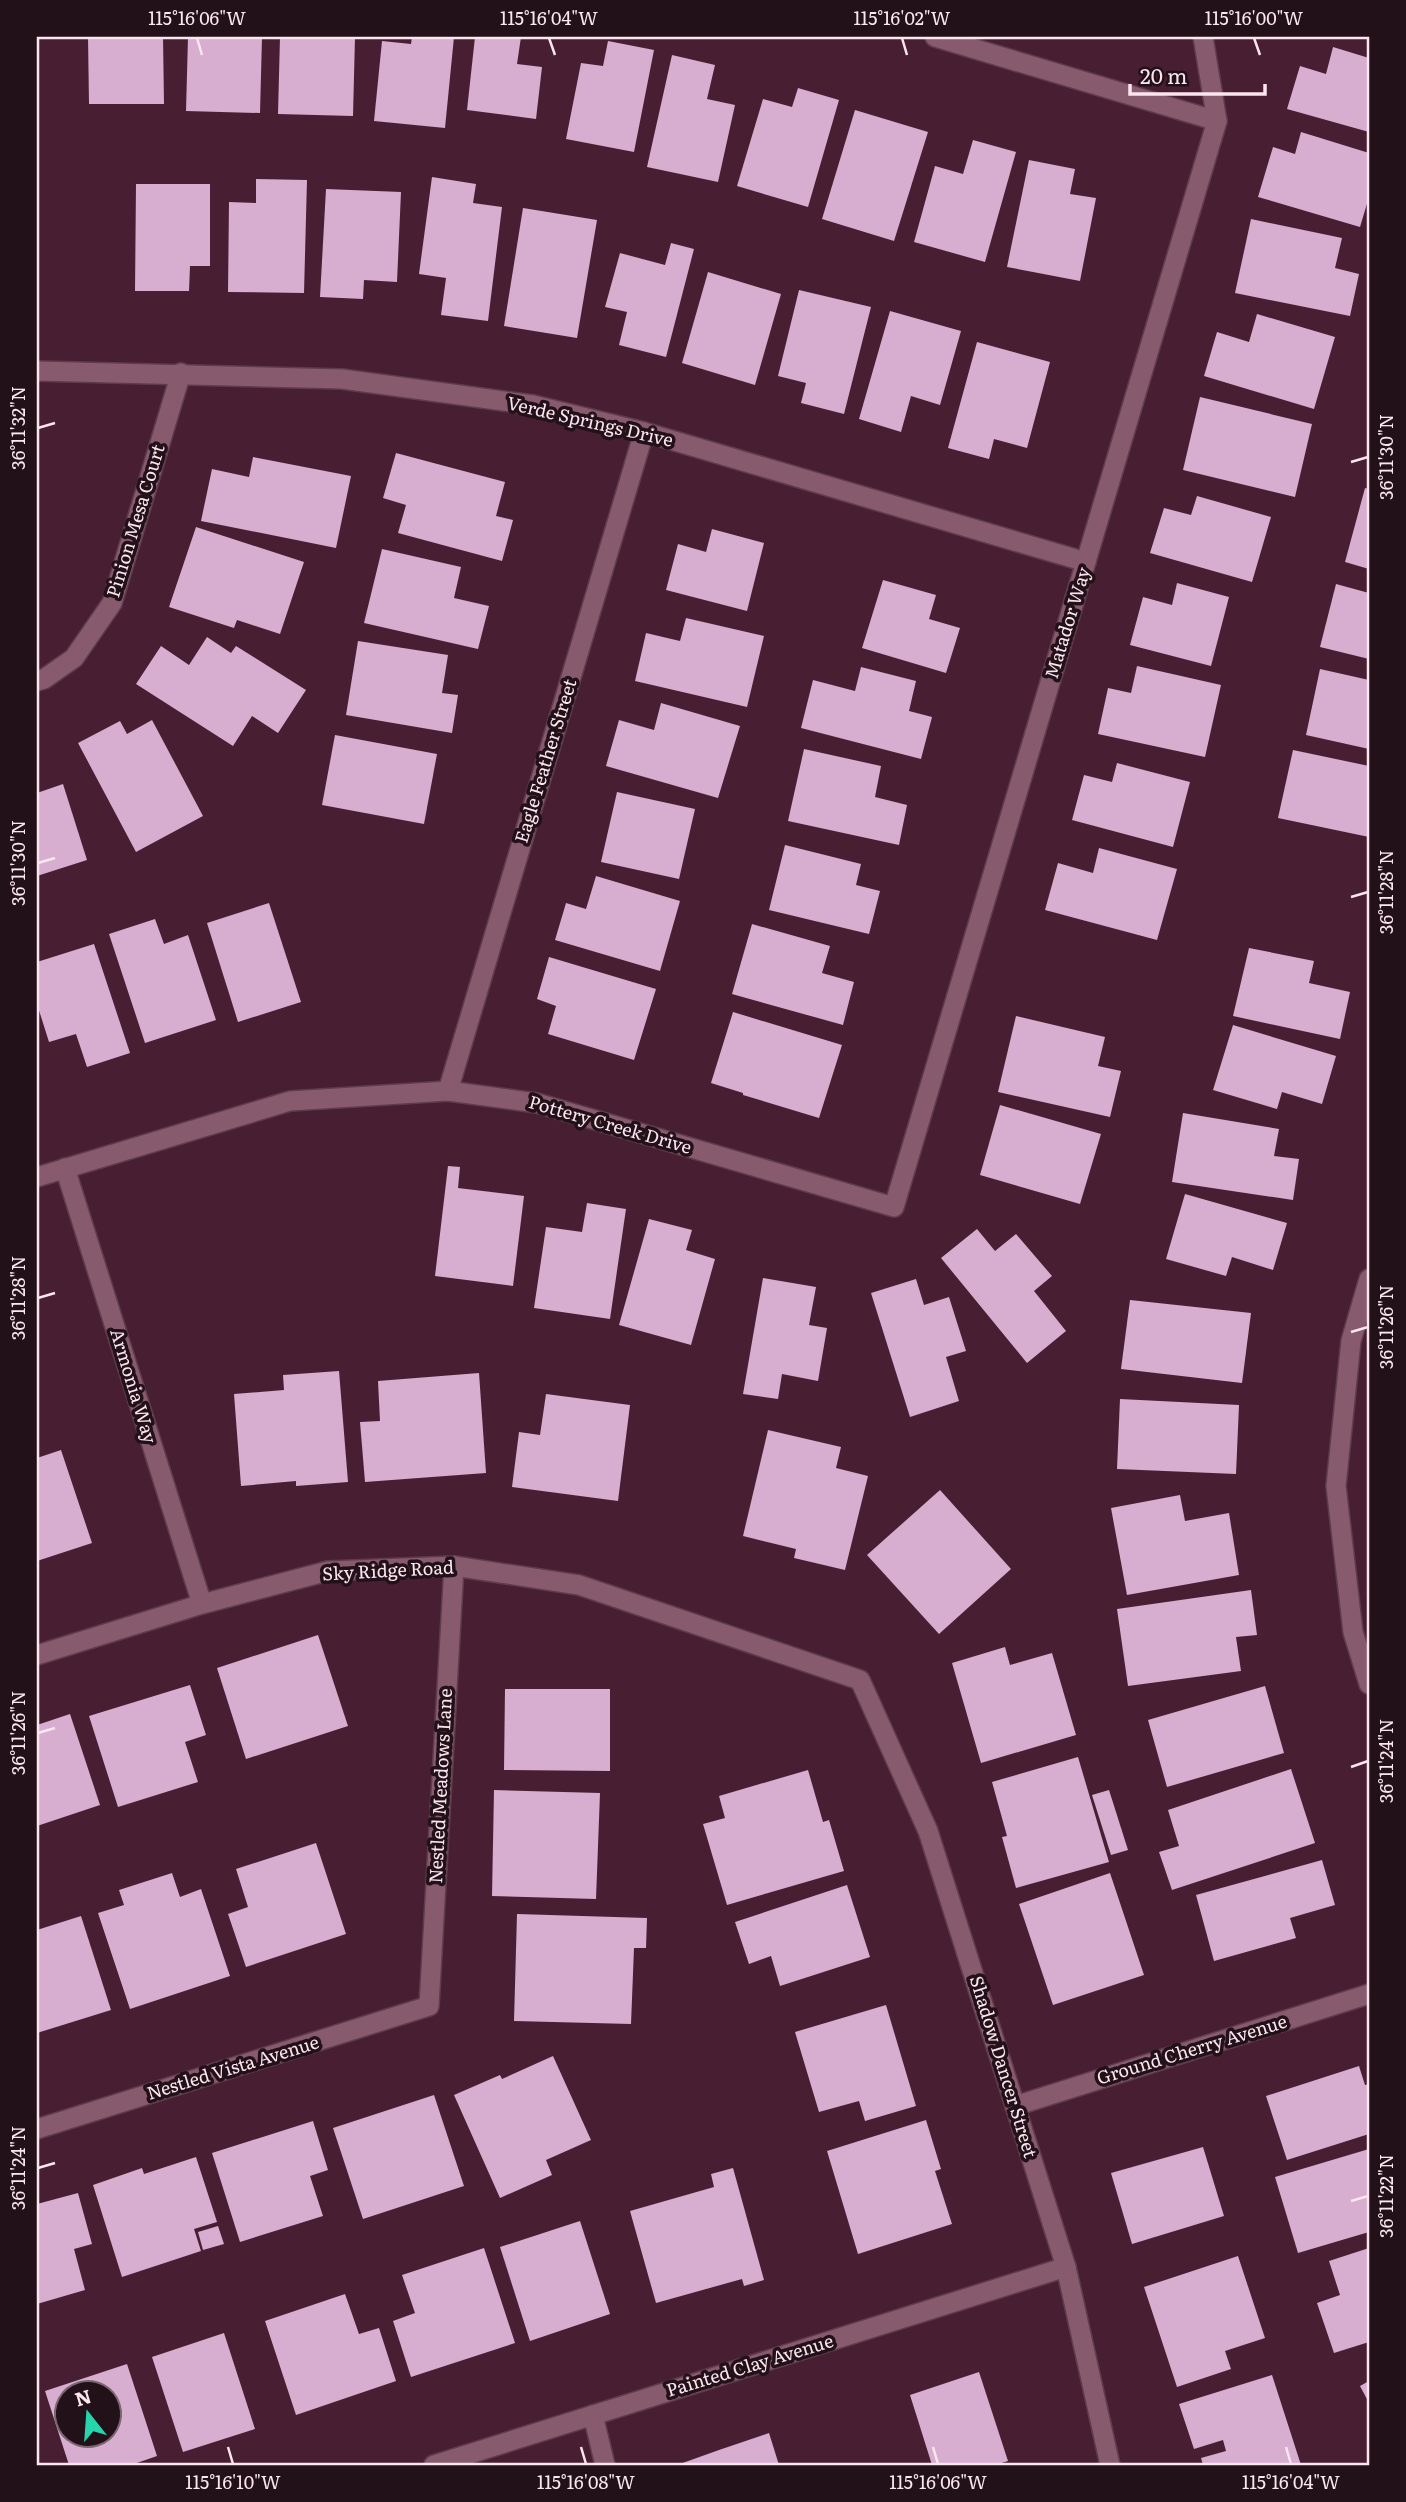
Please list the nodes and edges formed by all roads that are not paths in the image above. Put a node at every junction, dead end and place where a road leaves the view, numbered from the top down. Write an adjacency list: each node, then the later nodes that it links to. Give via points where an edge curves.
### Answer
1 (935, 37): 3 (street)
2 (1203, 37): 3 (street, Matador Way)
3 (1217, 121): 7 (street, Matador Way)
4 (37, 371): 5 (street, Verde Springs Drive)
5 (181, 373): 6 (street, Verde Springs Drive, via 342,379 533,405); 8 (street, Pinion Mesa Court, via 112,603 74,658)
6 (644, 432): 7 (street, Verde Springs Drive); 9 (street, Eagle Feather Street)
7 (1086, 562): 12 (street, Matador Way)
8 (37, 681)
9 (448, 1091): 10 (street, Pottery Creek Drive, via 290,1101); 12 (street, Pottery Creek Drive, via 537,1102)
10 (65, 1168): 11 (street, Pottery Creek Drive); 15 (street, Armonia Way)
11 (37, 1177)
12 (894, 1207)
13 (1369, 1279): 18 (street, via 1351,1341 1336,1486 1353,1632)
14 (454, 1566): 15 (street, Sky Ridge Road, via 328,1571); 17 (street, Sky Ridge Road, via 579,1585); 20 (street, Nestled Meadows Lane)
15 (202, 1604): 16 (street, Sky Ridge Road)
16 (37, 1655)
17 (860, 1680): 21 (street, Shadow Dancer Street, via 928,1831)
18 (1369, 1684)
19 (1369, 1994): 21 (street, Ground Cherry Avenue)
20 (429, 2006): 22 (street, Nestled Vista Avenue)
21 (1015, 2106): 23 (street, Shadow Dancer Street)
22 (37, 2129)
23 (1066, 2267): 24 (street, Painted Clay Avenue); 27 (street, Shadow Dancer Street)
24 (593, 2415): 25 (street, Painted Clay Avenue); 26 (street)
25 (435, 2465)
26 (605, 2465)
27 (1110, 2465)

